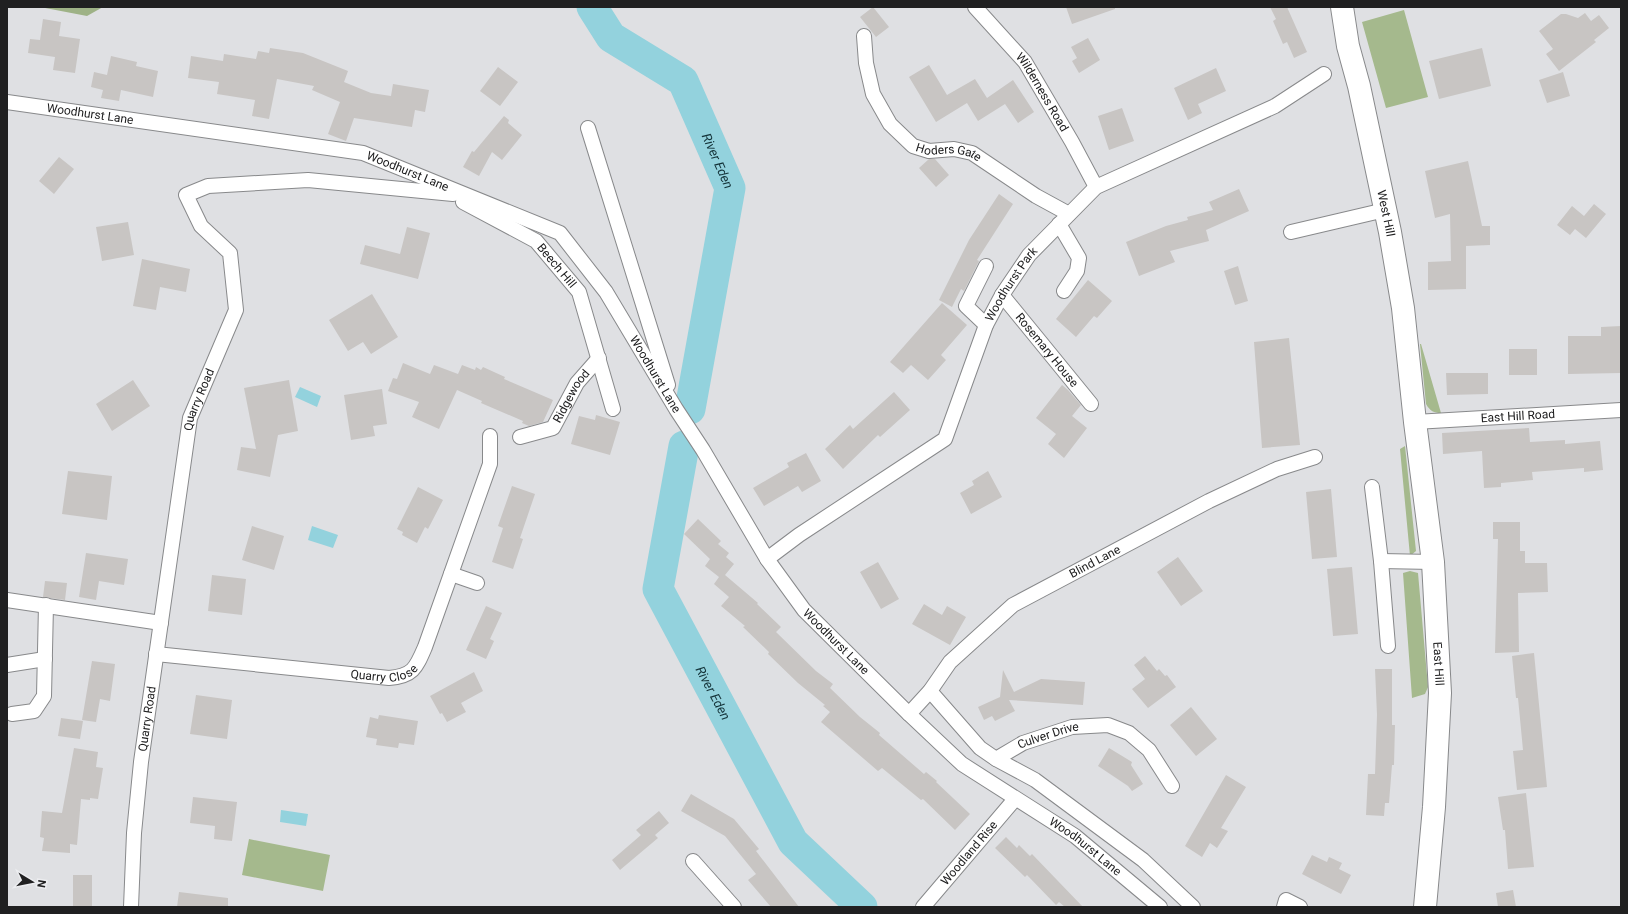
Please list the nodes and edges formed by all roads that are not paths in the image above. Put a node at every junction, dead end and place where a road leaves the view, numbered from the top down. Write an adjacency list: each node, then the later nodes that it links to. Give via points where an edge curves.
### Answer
1 (975, 7): 7 (street, Wilderness Road, via 1025,62)
2 (1342, 7): 10 (main road, West Hill, via 1348,46)
3 (864, 36): 11 (street, Hoders Gate, via 866,63 873,94 890,124 913,146 930,151 954,149 972,153 1036,196)
4 (1324, 74): 7 (street, Woodhurst Park, via 1274,106)
5 (7, 102): 9 (street, Woodhurst Lane, via 362,153)
6 (588, 128): 20 (street)
7 (1096, 187): 11 (street, Woodhurst Park)
8 (447, 193): 9 (street, Quarry Road); 17 (street, Beech Hill, via 536,241 580,292); 34 (street, Quarry Road, via 308,180 208,186 186,195 201,226 230,253 236,310 190,418)
9 (468, 195): 20 (street, Woodhurst Lane, via 560,233 606,292)
10 (1385, 210): 12 (street); 22 (main road, West Hill, via 1403,308)
11 (1064, 219): 14 (street, via 1079,258 1078,271); 15 (street, Woodhurst Park, via 1029,255)
12 (1291, 232)
13 (986, 266): 16 (street, via 966,306)
14 (1064, 291)
15 (1002, 296): 16 (street, Woodhurst Park); 18 (street, Rosemary House)
16 (986, 325): 27 (street, Woodhurst Park, via 945,439 799,535)
17 (599, 358): 19 (street, Beech Hill); 24 (street, Ridgewood, via 577,383 553,428)
18 (1091, 404)
19 (613, 409)
20 (676, 409): 27 (street, Woodhurst Lane)
21 (1621, 410): 22 (street, East Hill Road)
22 (1415, 422): 29 (main road, East Hill)
23 (490, 436): 30 (street, Quarry Close, via 490,464)
24 (520, 437)
25 (1316, 457): 39 (street, Blind Lane, via 1277,469 1209,501 1013,605 950,662)
26 (1372, 487): 28 (street)
27 (767, 559): 41 (street, Woodhurst Lane, via 804,610)
28 (1381, 561): 29 (street); 35 (street)
29 (1434, 562): 53 (main road, East Hill, via 1440,693)
30 (451, 574): 31 (street); 36 (street, Quarry Close, via 420,658 414,669 402,677 388,678)
31 (477, 582)
32 (7, 600): 33 (street)
33 (46, 605): 34 (street); 37 (street)
34 (161, 623): 36 (street, Quarry Road)
35 (1388, 646)
36 (156, 654): 46 (street, Quarry Road, via 140,770)
37 (45, 659): 38 (street); 40 (street, via 44,696 34,711)
38 (7, 665)
39 (930, 691): 41 (street, Blind Lane); 42 (street, via 980,748)
40 (12, 714)
41 (908, 714): 44 (street, Woodhurst Lane, via 962,764)
42 (996, 759): 43 (street, Culver Drive, via 1023,743 1072,726 1108,725 1129,733 1149,750); 50 (street, Woodhurst Lane, via 1035,780 1131,850)
43 (1172, 786)
44 (1015, 799): 48 (street, Woodland Rise); 49 (street, Woodhurst Lane, via 1076,836)
45 (693, 861): 47 (street)
46 (131, 907)
47 (734, 907)
48 (922, 907)
49 (1160, 907)
50 (1193, 907)
51 (1284, 907): 52 (street, via 1286,900)
52 (1300, 907)
53 (1425, 907)

